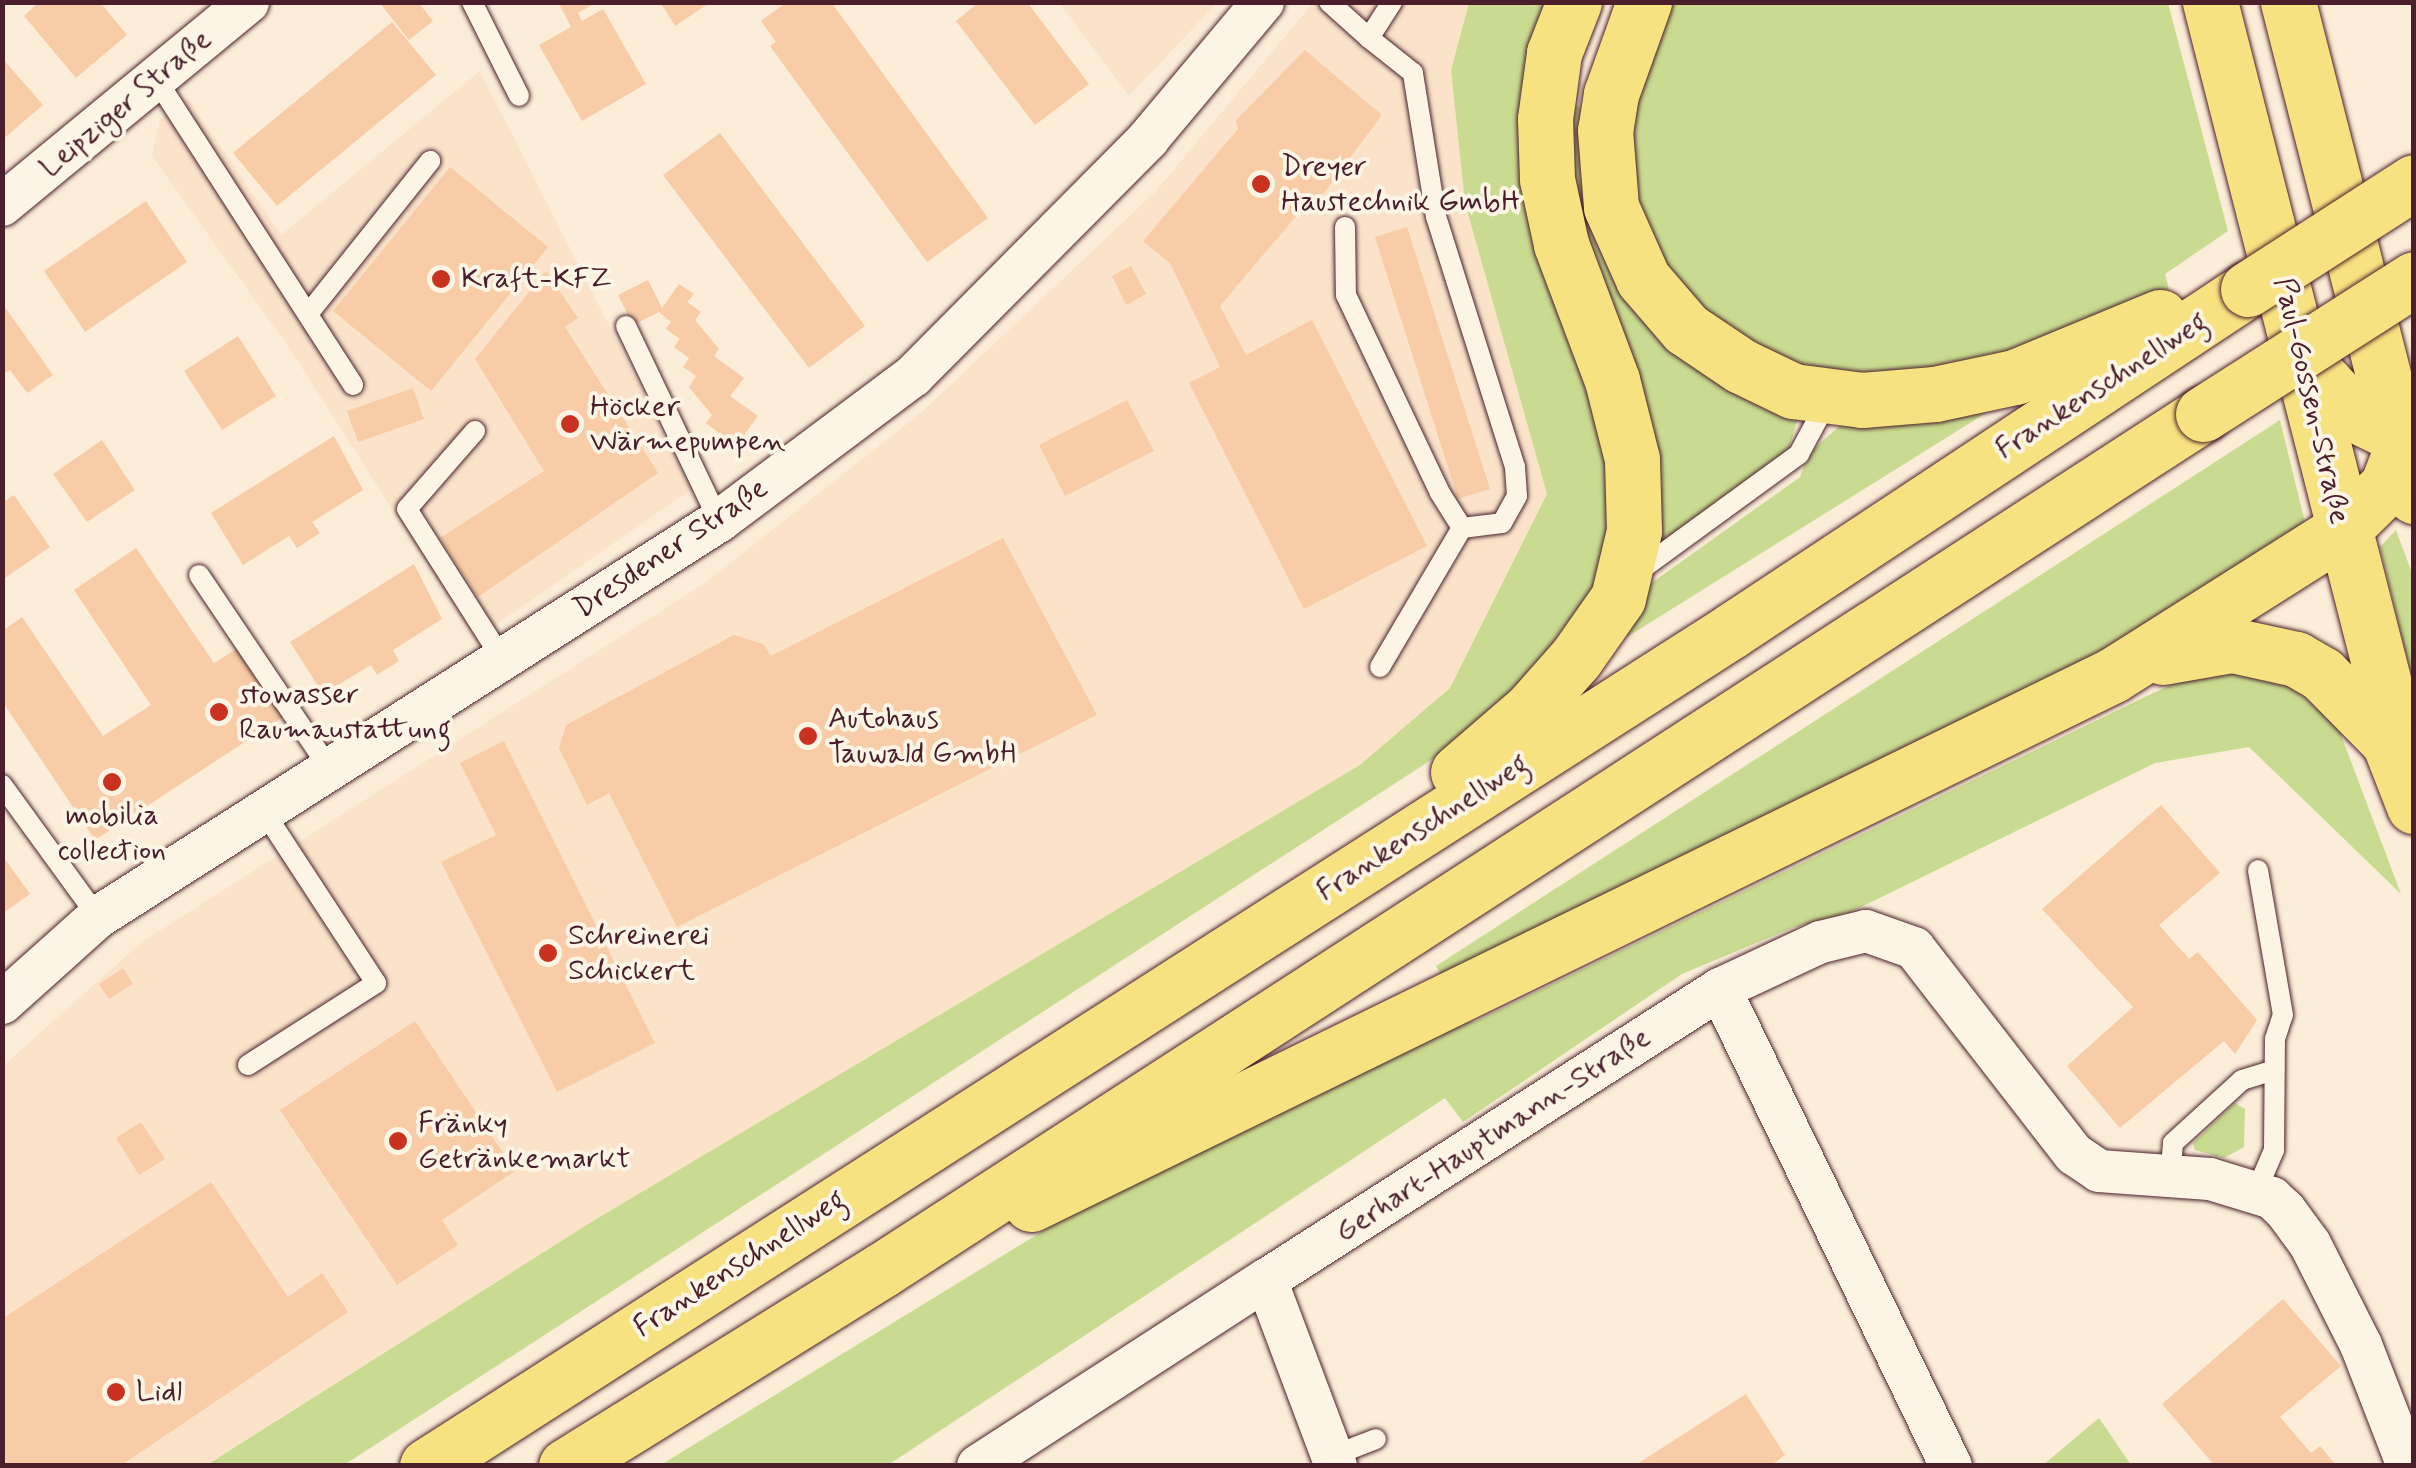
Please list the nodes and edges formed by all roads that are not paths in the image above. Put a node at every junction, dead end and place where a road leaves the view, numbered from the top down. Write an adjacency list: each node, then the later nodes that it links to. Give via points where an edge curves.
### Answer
1 (248, 2): 11 (street, Leipziger Straße)
2 (472, 2): 12 (lane)
3 (1262, 2): 26 (street, Dresdener Straße, via 1148,138 913,376)
4 (1329, 2): 10 (lane)
5 (1392, 2): 10 (lane)
6 (1574, 2): 30 (main road, via 1554,54 1545,118 1547,179 1632,459 1634,531)
7 (1644, 2): 23 (main road, via 1620,58 1605,130 1611,207 1643,279 1686,329 1741,366 1793,391)
8 (2210, 2): 21 (main road, Paul-Gossen-Straße)
9 (2288, 2): 25 (main road)
10 (1369, 38): 27 (lane, via 1413,73 1436,217 1515,467 1517,496 1502,523)
11 (156, 79): 15 (street, Leipziger Straße); 19 (lane)
12 (519, 96)
13 (430, 160): 19 (lane)
14 (2414, 182): 18 (main road, Frankenschnellweg, bridge)
15 (2, 206)
16 (1346, 227): 27 (lane, via 1346,295)
17 (2414, 279): 47 (main road, bridge)
18 (2248, 289): 23 (main road, via 2137,324 2015,377 1935,394); 39 (main road, Frankenschnellweg)
19 (308, 314): 22 (lane)
20 (626, 326): 26 (lane)
21 (2306, 362): 25 (main road); 28 (main road, Paul-Gossen-Straße)
22 (354, 385)
23 (1830, 396): 30 (lane, via 1799,454)
24 (475, 431): 31 (lane, via 407,510)
25 (2406, 457): 28 (main road)
26 (719, 521): 31 (street, Dresdener Straße)
27 (1462, 528): 32 (lane)
28 (2341, 531): 33 (main road); 36 (main road, Paul-Gossen-Straße)
29 (199, 575): 34 (lane)
30 (1622, 584): 39 (main road, via 1576,658 1531,709)
31 (504, 660): 34 (street, Dresdener Straße)
32 (1380, 667)
33 (2113, 674): 36 (main road, via 2232,645 2296,659 2345,691 2370,717 2389,742); 47 (main road, via 1080,1182)
34 (330, 768): 37 (street, Dresdener Straße)
35 (2, 785): 40 (lane)
36 (2414, 803)
37 (263, 810): 40 (street, Dresdener Straße); 43 (lane, via 376,982)
38 (2258, 870): 44 (lane, via 2283,1015)
39 (1316, 896): 51 (main road, Frankenschnellweg)
40 (98, 916): 42 (street, Dresdener Straße)
41 (1720, 989): 45 (street, Gerhart-Hauptmann-Straße, via 1821,942 1866,931 1893,937 1914,948 1944,980 2074,1154 2099,1171); 48 (street, Gerhart-Hauptmann-Straße); 54 (street)
42 (2, 1002)
43 (248, 1066)
44 (2275, 1070): 45 (lane, via 2242,1080 2174,1143); 46 (lane, via 2274,1150)
45 (2170, 1180): 46 (street, Gerhart-Hauptmann-Straße, via 2210,1179)
46 (2256, 1192): 55 (street, Gerhart-Hauptmann-Straße, via 2272,1198 2310,1244 2361,1345)
47 (882, 1270): 52 (main road)
48 (1266, 1280): 50 (street); 53 (street, Gerhart-Hauptmann-Straße)
49 (1376, 1439): 50 (lane)
50 (1334, 1461)
51 (428, 1466)
52 (566, 1466)
53 (978, 1466)
54 (1952, 1466)
55 (2408, 1466)

